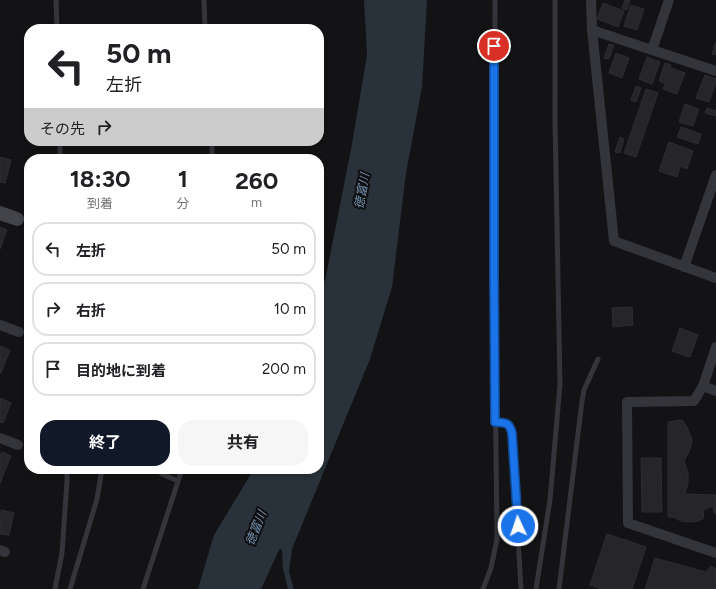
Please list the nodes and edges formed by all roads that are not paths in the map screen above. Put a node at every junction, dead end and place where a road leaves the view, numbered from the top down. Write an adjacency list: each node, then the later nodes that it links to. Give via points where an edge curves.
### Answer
1 (56, 0): 7 (lane)
2 (204, 0): 8 (lane)
3 (495, 0): 23 (lane)
4 (555, 0): 37 (lane, via 560,384 550,500)
5 (591, 0): 9 (street)
6 (669, 0): 10 (street)
7 (57, 24)
8 (205, 24)
9 (592, 30): 10 (street); 15 (street, via 614,241)
10 (652, 50): 11 (street)
11 (716, 71)
12 (716, 175): 15 (street)
13 (0, 213): 14 (street)
14 (17, 219)
15 (684, 267): 16 (street)
16 (716, 278)
17 (0, 325): 18 (street)
18 (19, 332)
19 (716, 347): 21 (street)
20 (598, 359): 38 (lane, via 584,390 582,401)
21 (703, 386): 22 (street); 31 (street, via 694,401 627,402 628,523)
22 (716, 391)
23 (495, 422): 35 (lane, via 497,539 491,568); 36 (lane, via 510,426 512,433)
24 (0, 438): 25 (street)
25 (18, 445)
26 (67, 474): 32 (lane, via 62,553)
27 (101, 474): 33 (lane, via 97,500)
28 (162, 474): 30 (lane)
29 (180, 474): 30 (lane)
30 (178, 481): 34 (lane)
31 (716, 553)
32 (55, 589)
33 (70, 589)
34 (143, 589)
35 (483, 589)
36 (521, 589)
37 (536, 589)
38 (559, 589)

